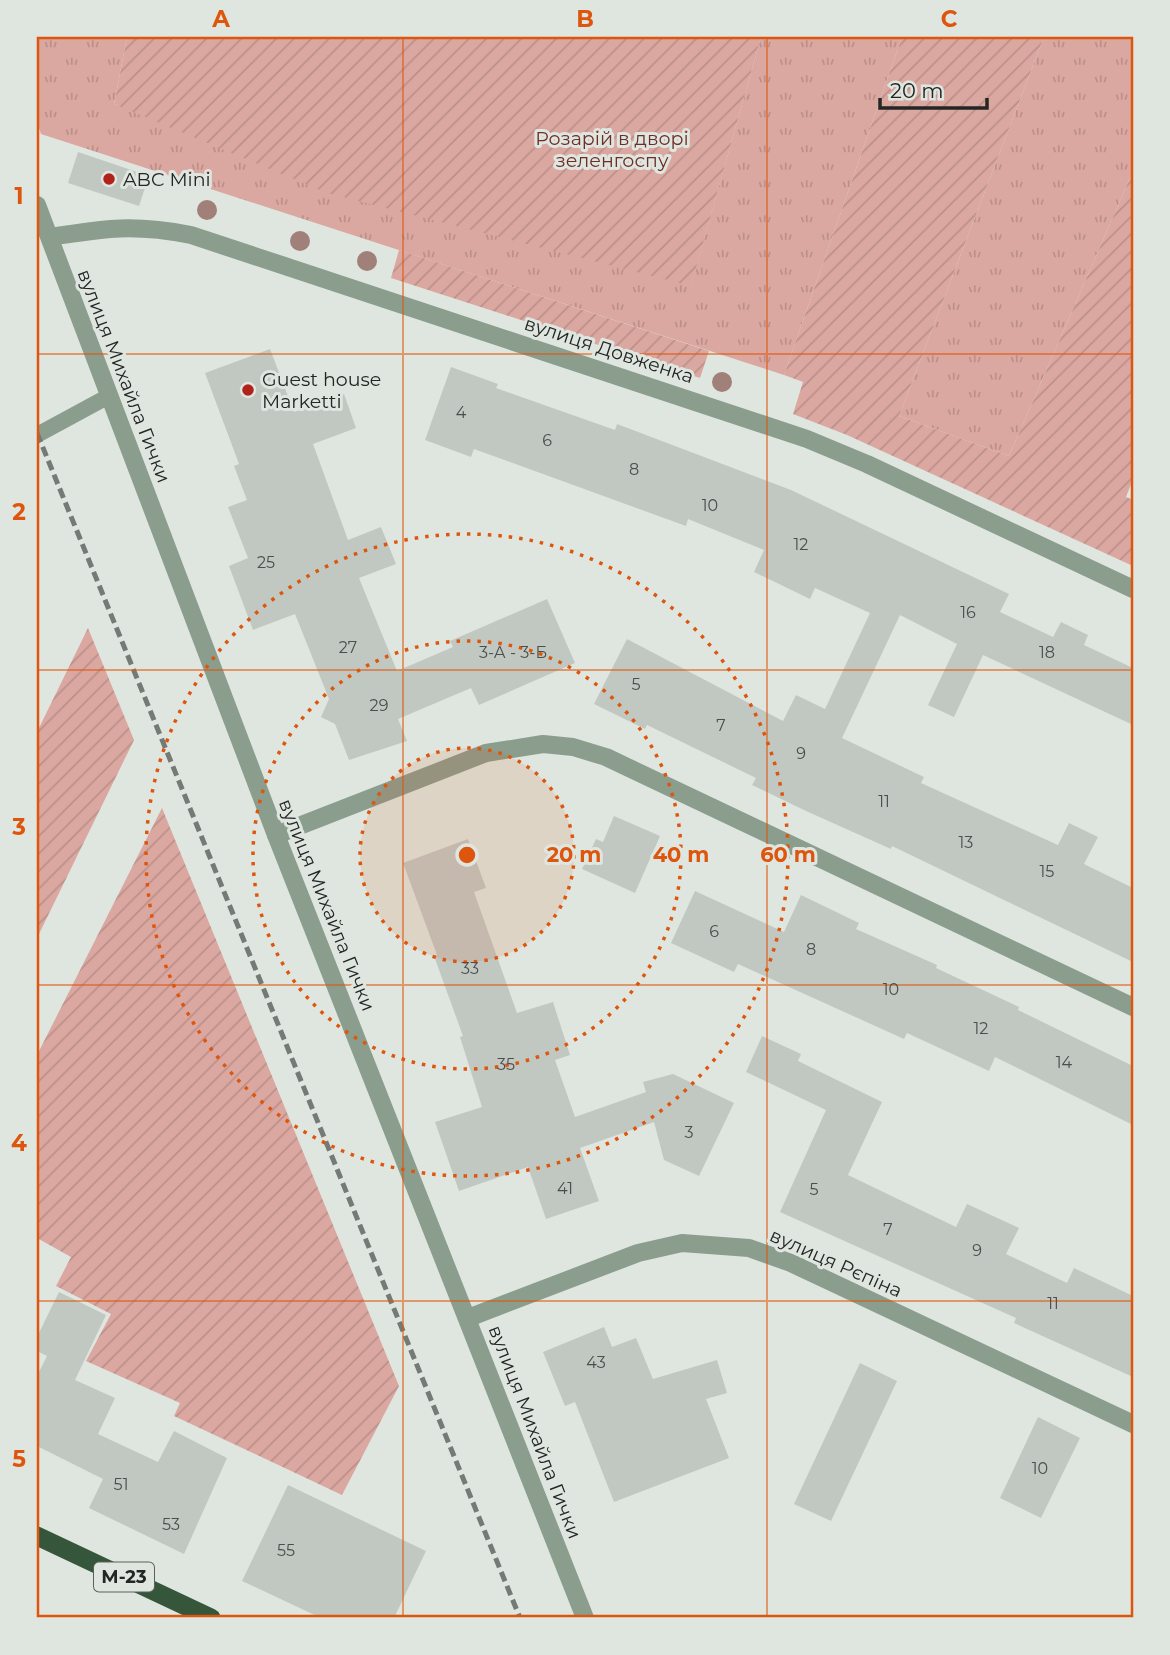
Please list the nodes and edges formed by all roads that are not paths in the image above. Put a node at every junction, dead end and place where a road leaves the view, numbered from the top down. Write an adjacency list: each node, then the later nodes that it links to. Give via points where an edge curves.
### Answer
1 (37, 205): 2 (street, вулиця Михайла Гички)
2 (50, 237): 3 (street, вулиця Михайла Гички); 5 (street, вулиця Довженка, via 116,226 154,228 205,239 782,430 867,464)
3 (110, 396): 4 (lane); 6 (street, вулиця Михайла Гички)
4 (37, 435)
5 (1133, 589)
6 (276, 835): 7 (street, via 486,753 542,744 573,747 606,757); 8 (street, вулиця Михайла Гички)
7 (1133, 1007)
8 (468, 1318): 9 (street, вулиця Рєпіна, via 638,1253 682,1243 749,1248 791,1263); 12 (street, вулиця Михайла Гички)
9 (1133, 1424)
10 (37, 1536): 11 (highway, М-23)
11 (211, 1618)
12 (585, 1618)

